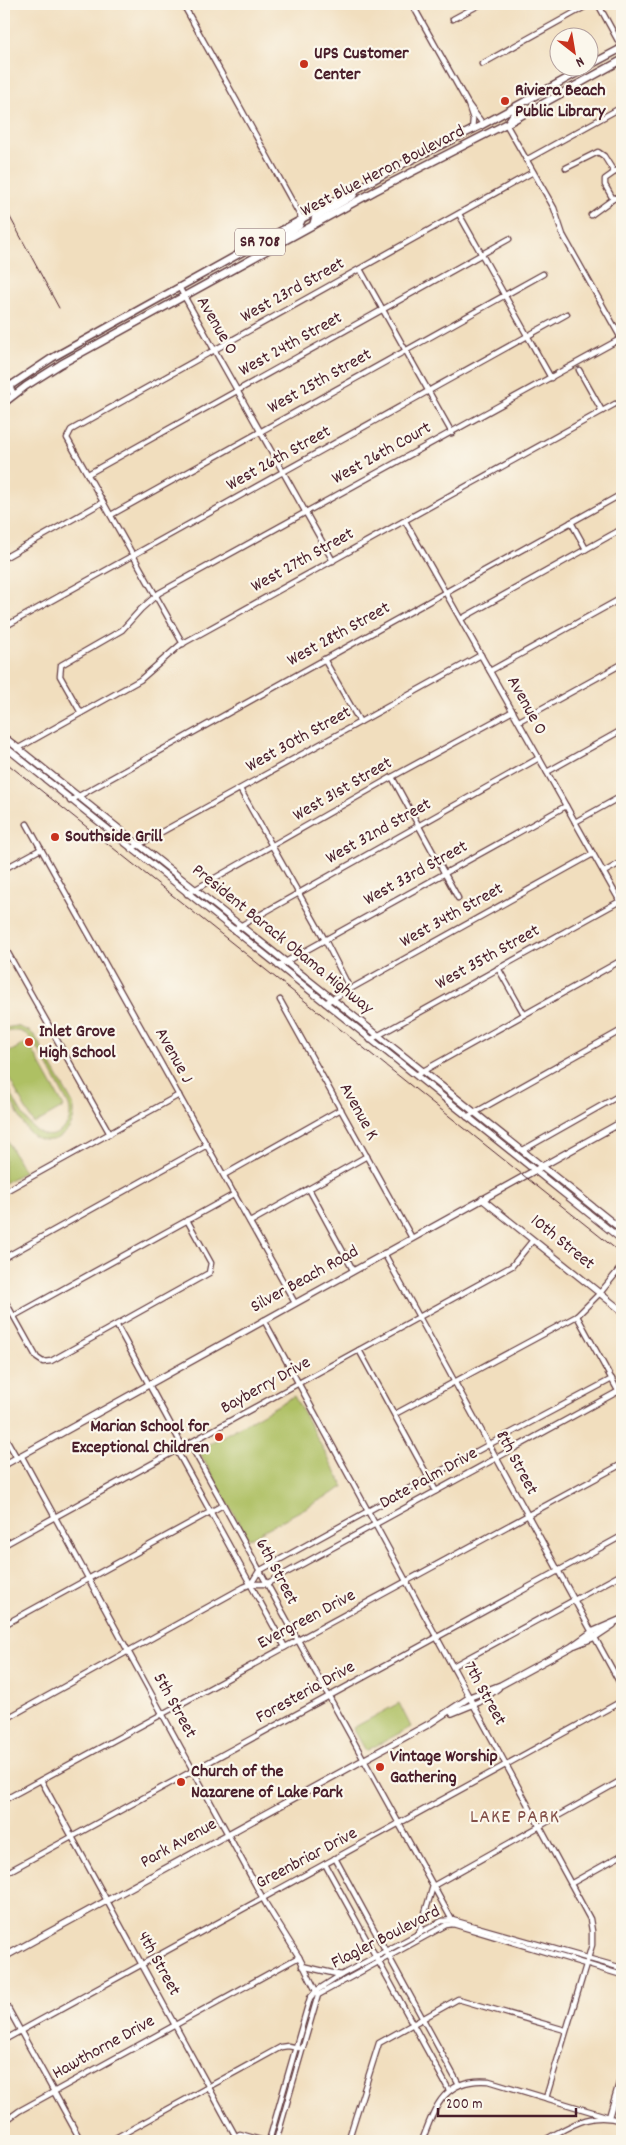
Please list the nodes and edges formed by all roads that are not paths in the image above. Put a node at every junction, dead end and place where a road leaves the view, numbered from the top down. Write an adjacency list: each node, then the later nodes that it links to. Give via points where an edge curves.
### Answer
1 (183, 4): 28 (street)
2 (412, 4): 12 (street)
3 (481, 4): 6 (street)
4 (590, 4): 10 (street)
5 (598, 4): 7 (street)
6 (453, 19)
7 (622, 48): 9 (main road, West Blue Heron Boulevard / SR 708)
8 (622, 60): 16 (main road, West Blue Heron Boulevard / SR 708)
9 (598, 61)
10 (482, 64)
11 (568, 78): 13 (main road, West Blue Heron Boulevard / SR 708)
12 (468, 104): 15 (street); 17 (street, via 473,119)
13 (521, 104): 15 (main road, West Blue Heron Boulevard / SR 708); 16 (street)
14 (622, 107): 18 (street)
15 (483, 124): 17 (main road, West Blue Heron Boulevard / SR 708)
16 (506, 124): 18 (street); 29 (main road, West Blue Heron Boulevard / SR 708)
17 (472, 130): 23 (main road, West Blue Heron Boulevard / SR 708)
18 (526, 160): 21 (street)
19 (622, 167): 22 (street)
20 (566, 168): 22 (street, via 598,152)
21 (533, 172): 26 (street, West 23rd Street); 41 (street, via 554,208 563,235)
22 (614, 172): 25 (street, via 604,183)
23 (358, 188): 28 (main road, West Blue Heron Boulevard / SR 708); 29 (main road, via 353,196 315,218)
24 (622, 195): 25 (street)
25 (612, 199): 27 (street)
26 (459, 214): 32 (street); 33 (street, West 23rd Street)
27 (591, 215)
28 (302, 219): 31 (main road, via 299,226 262,248); 35 (main road, West Blue Heron Boulevard / SR 708)
29 (313, 225): 31 (main road, West Blue Heron Boulevard / SR 708)
30 (509, 239): 32 (street, West 24th Street)
31 (262, 253): 36 (main road, West Blue Heron Boulevard / SR 708)
32 (482, 254): 37 (street); 38 (street, West 24th Street)
33 (360, 269): 38 (street); 42 (street, West 23rd Street)
34 (543, 274): 37 (street, West 25th Street)
35 (179, 287): 36 (street, Avenue O); 47 (main road, West Blue Heron Boulevard / SR 708, via 52,358)
36 (184, 296): 42 (street, Avenue O); 50 (main road, West Blue Heron Boulevard / SR 708, via 62,364)
37 (505, 296): 40 (street); 43 (street, West 25th Street)
38 (382, 310): 43 (street); 48 (street, West 24th Street)
39 (567, 314): 40 (street, West 26th Street)
40 (528, 336): 46 (street); 49 (street, West 26th Street)
41 (622, 339): 46 (street, West 26th Court)
42 (214, 350): 48 (street, Avenue O); 57 (street, West 23rd Street, via 71,430 67,438)
43 (406, 351): 49 (street); 54 (street, West 25th Street)
44 (578, 370): 53 (street)
45 (4, 376): 47 (street)
46 (551, 377): 55 (street, West 26th Court)
47 (5, 389): 50 (street); 51 (street)
48 (237, 390): 54 (street, Avenue O); 57 (street, West 24th Street)
49 (429, 391): 55 (street); 56 (street, West 26th Street)
50 (14, 395): 51 (main road, West Blue Heron Boulevard / SR 708)
51 (6, 402)
52 (616, 404): 53 (street, West 27th Street)
53 (602, 411): 62 (street, West 27th Street)
54 (260, 431): 56 (street, Avenue O); 61 (street, West 25th Street)
55 (451, 432): 60 (street, West 26th Court)
56 (283, 472): 60 (street, Avenue O); 66 (street, West 26th Street)
57 (88, 474): 59 (street)
58 (622, 494): 63 (street, West 28th Street)
59 (103, 502): 61 (street); 67 (street)
60 (307, 513): 68 (street, Avenue O); 70 (street, West 26th Court)
61 (110, 515): 66 (street)
62 (405, 521): 68 (street, West 27th Street); 69 (street, Avenue O)
63 (571, 522): 65 (street); 69 (street, West 28th Street)
64 (622, 529): 65 (street)
65 (586, 549): 72 (street)
66 (134, 555): 70 (street); 73 (street, West 26th Street)
67 (4, 558)
68 (333, 560): 74 (street, West 27th Street)
69 (445, 592): 72 (street, Avenue O); 76 (street, West 28th Street)
70 (157, 596): 74 (street); 80 (street, West 26th Court, via 122,630 61,665 60,676)
71 (622, 598): 78 (street)
72 (461, 619): 75 (street, Avenue O)
73 (4, 627)
74 (183, 644): 80 (street, West 27th Street, via 140,680)
75 (481, 655): 78 (street, Avenue O); 81 (street, West 30th Street)
76 (324, 659): 81 (street); 92 (street, West 28th Street)
77 (622, 664): 82 (street)
78 (490, 671): 79 (street, Avenue O)
79 (513, 711): 82 (street, Avenue O); 90 (street, West 31st Street)
80 (81, 713): 86 (street, West 27th Street)
81 (360, 722): 91 (street, West 30th Street)
82 (518, 722): 88 (street, Avenue O)
83 (622, 730): 89 (street)
84 (4, 736): 86 (street, President Barack Obama Highway)
85 (4, 746): 87 (street, President Barack Obama Highway)
86 (18, 748): 87 (street, West 27th Street); 92 (street, President Barack Obama Highway)
87 (11, 752): 94 (street, President Barack Obama Highway)
88 (539, 758): 89 (street, Avenue O); 98 (street, West 32nd Street)
89 (547, 772): 95 (street, Avenue O)
90 (392, 777): 98 (street); 100 (street, West 31st Street)
91 (240, 788): 99 (street, West 30th Street); 100 (street)
92 (78, 796): 94 (street, West 28th Street); 99 (street, President Barack Obama Highway)
93 (622, 796): 96 (street)
94 (70, 801): 102 (street, President Barack Obama Highway)
95 (566, 806): 96 (street, Avenue O); 107 (street, West 33rd Street)
96 (575, 822): 103 (street, Avenue O)
97 (27, 824): 101 (street, Avenue J)
98 (418, 825): 107 (street); 109 (street, West 32nd Street)
99 (138, 844): 102 (street, West 30th Street); 108 (street, President Barack Obama Highway)
100 (272, 846): 108 (street, West 31st Street); 109 (street)
101 (41, 849): 105 (street); 132 (street, Avenue J)
102 (131, 849): 110 (street, President Barack Obama Highway)
103 (593, 854): 106 (street, Avenue O); 122 (street, West 34th Street)
104 (622, 862): 106 (street)
105 (4, 869)
106 (604, 872): 112 (street, Avenue O)
107 (444, 874): 111 (street); 115 (street, West 33rd Street)
108 (195, 890): 110 (street, West 31st Street); 113 (street, President Barack Obama Highway)
109 (299, 893): 113 (street, West 32nd Street); 115 (street)
110 (188, 894): 114 (street, President Barack Obama Highway)
111 (458, 898)
112 (621, 903): 120 (street, West 35th Street)
113 (241, 926): 114 (street, West 32nd Street); 118 (street, President Barack Obama Highway)
114 (233, 930): 119 (street, President Barack Obama Highway)
115 (325, 940): 118 (street, West 33rd Street); 121 (street)
116 (4, 946): 137 (street)
117 (622, 960): 125 (street)
118 (286, 962): 119 (street, West 33rd Street); 122 (street, President Barack Obama Highway)
119 (278, 966): 124 (street, President Barack Obama Highway)
120 (498, 968): 125 (street); 127 (street, West 35th Street)
121 (347, 983)
122 (332, 999): 124 (street, West 34th Street); 127 (street, President Barack Obama Highway)
123 (280, 1000): 133 (street, Avenue K)
124 (325, 1003): 128 (street, President Barack Obama Highway)
125 (524, 1014): 129 (street)
126 (622, 1030): 134 (street)
127 (378, 1036): 128 (street, West 35th Street); 129 (street, President Barack Obama Highway)
128 (370, 1040): 130 (street, President Barack Obama Highway)
129 (423, 1071): 130 (street); 134 (street, President Barack Obama Highway)
130 (416, 1075): 135 (street, President Barack Obama Highway)
131 (622, 1094): 139 (street)
132 (180, 1095): 137 (street); 138 (street, Avenue J)
133 (341, 1109): 140 (street, Avenue K); 143 (street)
134 (476, 1112): 135 (street); 139 (street, President Barack Obama Highway)
135 (468, 1117): 142 (street, President Barack Obama Highway)
136 (622, 1122): 141 (street, Silver Beach Road)
137 (110, 1134): 145 (street)
138 (207, 1145): 143 (street, Avenue J); 155 (street)
139 (523, 1150): 141 (street, President Barack Obama Highway)
140 (367, 1156): 144 (street); 151 (street, Avenue K)
141 (542, 1166): 142 (street, Silver Beach Road); 150 (street, President Barack Obama Highway)
142 (535, 1170): 147 (street, Silver Beach Road); 153 (street, President Barack Obama Highway)
143 (224, 1175): 146 (street, Avenue J)
144 (309, 1189): 149 (street); 156 (street)
145 (4, 1192)
146 (235, 1194): 148 (street); 149 (street, Avenue J)
147 (482, 1199): 151 (street, Silver Beach Road); 152 (street, 10th Street)
148 (188, 1220): 162 (street); 166 (street, via 211,1263 208,1273)
149 (250, 1222): 160 (street, Avenue J)
150 (622, 1230)
151 (412, 1238): 154 (street, Silver Beach Road)
152 (533, 1240): 158 (street, 10th Street); 164 (street, Bayberry Drive, via 512,1266)
153 (622, 1240)
154 (384, 1254): 156 (street, Silver Beach Road); 164 (street, 8th Street)
155 (4, 1258)
156 (354, 1270): 160 (street, Silver Beach Road)
157 (618, 1271): 158 (street)
158 (600, 1293): 161 (street, 10th Street); 163 (street)
159 (4, 1299): 162 (street)
160 (295, 1302): 165 (street, Silver Beach Road)
161 (622, 1311)
162 (14, 1316): 166 (street, via 37,1358 43,1362 51,1361)
163 (577, 1316): 168 (street); 169 (street)
164 (420, 1317): 167 (street, Bayberry Drive); 169 (street, 8th Street)
165 (264, 1320): 170 (street, 7th Street); 171 (street, Silver Beach Road)
166 (117, 1326): 171 (street)
167 (359, 1350): 170 (street, Bayberry Drive); 174 (street)
168 (612, 1379): 172 (street); 177 (street, Date Palm Drive)
169 (456, 1381): 174 (street); 177 (street, 8th Street)
170 (298, 1383): 176 (street, Bayberry Drive); 188 (street, 7th Street)
171 (150, 1384): 178 (street); 180 (street, Silver Beach Road)
172 (619, 1391): 173 (street); 181 (street, Date Palm Drive)
173 (622, 1398)
174 (395, 1414): 184 (street)
175 (4, 1435): 180 (street, 5th Street)
176 (190, 1444): 178 (street, Bayberry Drive); 186 (street, 6th Street)
177 (490, 1444): 181 (street, 8th Street); 184 (street, Date Palm Drive)
178 (183, 1448): 179 (street, Bayberry Drive)
179 (177, 1450): 187 (street, 6th Street); 190 (street, Bayberry Drive)
180 (19, 1456): 183 (street, Silver Beach Road); 190 (street, 5th Street)
181 (497, 1457): 185 (street, Date Palm Drive); 189 (street, 8th Street)
182 (622, 1464): 189 (street, Evergreen Drive)
183 (4, 1465)
184 (430, 1479): 185 (street); 188 (street, Date Palm Drive)
185 (436, 1491): 191 (street, Date Palm Drive)
186 (223, 1505): 187 (street); 195 (street, 6th Street)
187 (211, 1512): 197 (street); 199 (street, 6th Street)
188 (369, 1512): 191 (street, 7th Street); 195 (street, Date Palm Drive)
189 (528, 1515): 194 (street, 8th Street); 198 (street, Evergreen Drive)
190 (55, 1517): 193 (street, Bayberry Drive); 197 (street, 5th Street)
191 (376, 1524): 198 (street, 7th Street); 200 (street, Date Palm Drive)
192 (622, 1536): 194 (street, Foresteria Drive)
193 (4, 1545)
194 (559, 1570): 201 (street, 8th Street); 205 (street, Foresteria Drive)
195 (259, 1571): 199 (street, Date Palm Drive); 200 (street, 6th Street)
196 (622, 1574): 201 (street)
197 (89, 1578): 203 (street); 208 (street, 5th Street)
198 (407, 1582): 205 (street, 7th Street); 206 (street, Evergreen Drive)
199 (251, 1584): 200 (street, Date Palm Drive); 207 (street, 6th Street); 208 (street, Date Palm Drive)
200 (266, 1584): 206 (street, 6th Street)
201 (575, 1599): 204 (street, 8th Street); 209 (street)
202 (620, 1620): 204 (street, Park Avenue)
203 (4, 1625)
204 (594, 1634): 210 (street, Park Avenue); 211 (street, 8th Street)
205 (437, 1637): 209 (street, 7th Street); 212 (street, Foresteria Drive)
206 (297, 1642): 207 (street, Evergreen Drive); 212 (street, 6th Street)
207 (285, 1647): 216 (street, Evergreen Drive)
208 (129, 1651): 216 (street, 5th Street); 218 (street, Date Palm Drive)
209 (452, 1666): 213 (street, 7th Street)
210 (501, 1684): 213 (street, Park Avenue); 215 (street, Park Avenue)
211 (622, 1686)
212 (328, 1697): 219 (street, 6th Street); 221 (street, Foresteria Drive)
213 (470, 1697): 215 (street, 7th Street); 217 (street, Park Avenue)
214 (622, 1701): 220 (street, Greenbriar Drive)
215 (474, 1704): 217 (street, Park Avenue); 220 (street, 7th Street)
216 (162, 1713): 221 (street, 5th Street); 222 (street, Evergreen Drive)
217 (448, 1714): 219 (street, Park Avenue)
218 (5, 1717)
219 (364, 1761): 225 (street, 6th Street); 227 (street, Park Avenue)
220 (507, 1765): 225 (street, Greenbriar Drive); 226 (street, 7th Street)
221 (194, 1770): 227 (street, 5th Street); 228 (street, Foresteria Drive)
222 (41, 1780): 224 (street, Evergreen Drive); 228 (street, 4th Street)
223 (622, 1780): 226 (street)
224 (4, 1800)
225 (399, 1824): 230 (street, Greenbriar Drive); 234 (street, 6th Street)
226 (540, 1826): 233 (street, 7th Street); 234 (street)
227 (228, 1834): 235 (street, 5th Street); 236 (street, Park Avenue)
228 (72, 1837): 232 (street, Foresteria Drive); 236 (street, 4th Street)
229 (622, 1855): 233 (street)
230 (335, 1858): 231 (street, Greenbriar Drive); 239 (street)
231 (325, 1864): 235 (street, Greenbriar Drive); 243 (street)
232 (4, 1874)
233 (572, 1883): 242 (street, 7th Street, via 591,1923)
234 (433, 1886): 237 (street, 6th Street); 238 (street)
235 (263, 1898): 241 (street, 5th Street); 244 (street, Greenbriar Drive)
236 (107, 1900): 240 (street, Park Avenue); 244 (street, 4th Street)
237 (452, 1922): 238 (street, Flagler Boulevard, via 442,1922); 239 (street, Flagler Boulevard); 242 (street, Flagler Boulevard); 245 (street, Flagler Boulevard)
238 (419, 1933): 239 (street, Flagler Boulevard)
239 (388, 1954): 243 (street, Flagler Boulevard); 252 (street)
240 (4, 1957)
241 (299, 1957): 246 (street, 5th Street); 253 (street, Hawthorne Drive)
242 (588, 1958): 245 (street, 7th Street); 247 (street, Flagler Boulevard)
243 (377, 1960): 248 (street, Flagler Boulevard); 250 (street, Flagler Boulevard); 254 (street)
244 (142, 1964): 253 (street, 4th Street); 256 (street, Greenbriar Drive)
245 (586, 1964): 249 (street, Flagler Boulevard); 255 (street, 7th Street)
246 (302, 1966): 248 (street); 250 (street, 5th Street)
247 (622, 1968)
248 (341, 1975): 250 (street, Flagler Boulevard)
249 (622, 1976)
250 (317, 1993): 258 (street, via 310,1998); 259 (street)
251 (4, 2001): 256 (street)
252 (423, 2018): 254 (street); 255 (street, via 458,1999); 261 (street)
253 (175, 2025): 262 (street, 4th Street); 264 (street, Hawthorne Drive)
254 (413, 2025): 263 (street); 276 (street, via 379,2043)
255 (565, 2030): 265 (street, 7th Street)
256 (20, 2031): 257 (street, Greenbriar Drive); 264 (street)
257 (4, 2040)
258 (296, 2047): 259 (street); 262 (street, via 281,2047); 274 (street)
259 (302, 2049): 275 (street)
260 (622, 2072): 266 (street)
261 (459, 2085): 263 (street); 265 (street, via 489,2081)
262 (209, 2087): 269 (street, 4th Street); 271 (street)
263 (449, 2090): 277 (street, via 434,2109)
264 (54, 2092): 268 (street, Hawthorne Drive); 270 (street)
265 (546, 2098): 266 (street)
266 (609, 2117): 267 (street); 278 (street, via 583,2120)
267 (622, 2121)
268 (4, 2122)
269 (236, 2136): 272 (street); 273 (street, via 240,2134)
270 (81, 2141)
271 (110, 2141)
272 (229, 2141)
273 (264, 2141)
274 (269, 2141)
275 (276, 2141)
276 (348, 2141)
277 (422, 2141)
278 (543, 2141)

